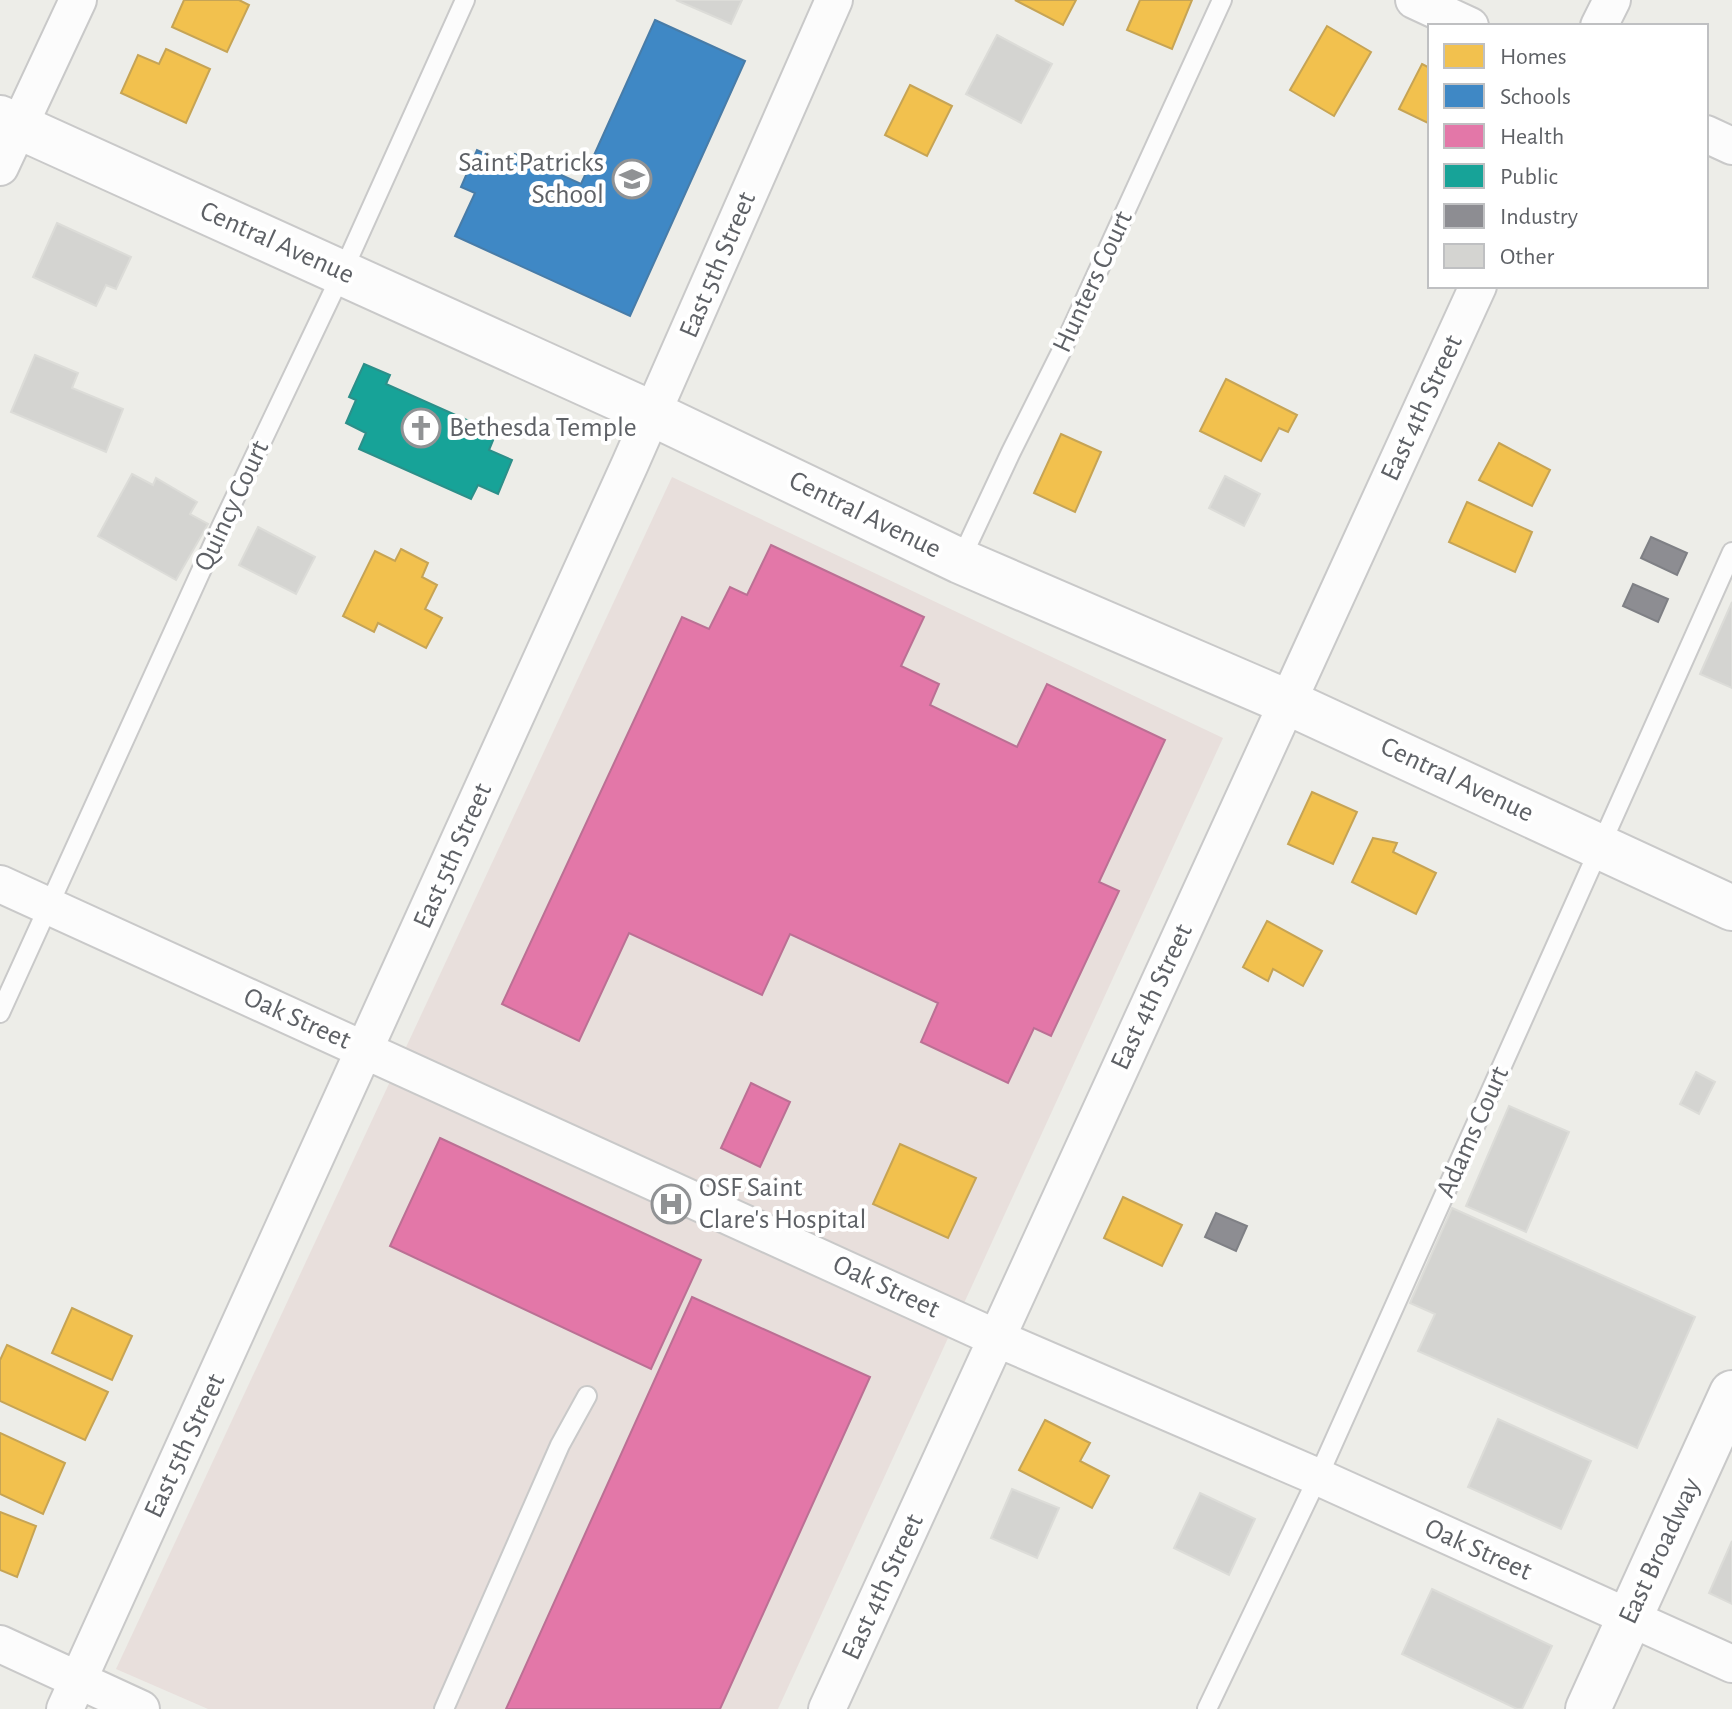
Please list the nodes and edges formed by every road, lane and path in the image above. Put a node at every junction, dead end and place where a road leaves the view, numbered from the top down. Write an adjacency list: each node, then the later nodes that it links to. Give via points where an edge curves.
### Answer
1 (78, 0): 9 (street)
2 (465, 0): 13 (lane, Quincy Court)
3 (834, 0): 15 (street, East 5th Street)
4 (1222, 0): 17 (lane, Hunters Court)
5 (1414, 0): 7 (street)
6 (1612, 0): 8 (street)
7 (1466, 24)
8 (1600, 24)
9 (9, 122): 12 (street); 13 (street, Central Avenue)
10 (1708, 135): 11 (street)
11 (1732, 146)
12 (0, 167)
13 (342, 273): 15 (street, Central Avenue); 21 (lane, Quincy Court)
14 (1477, 288): 18 (street, East 4th Street)
15 (653, 414): 17 (street, Central Avenue); 24 (street, East 5th Street)
16 (1732, 552): 19 (lane, Adams Court)
17 (960, 561): 18 (street, Central Avenue)
18 (1287, 702): 19 (street, Central Avenue); 25 (street, East 4th Street)
19 (1602, 846): 22 (street, Central Avenue); 28 (lane, Adams Court)
20 (0, 884): 21 (street, Oak Street)
21 (49, 907): 23 (lane, Quincy Court); 24 (street, Oak Street)
22 (1732, 908)
23 (0, 1013)
24 (366, 1050): 25 (street, Oak Street); 32 (street, East 5th Street)
25 (996, 1338): 28 (street, Oak Street); 35 (street, East 4th Street)
26 (1732, 1393): 29 (street, East Broadway)
27 (587, 1396): 34 (lane, via 560,1445)
28 (1318, 1477): 29 (street, Oak Street); 36 (lane, Adams Court)
29 (1629, 1619): 31 (street, Oak Street); 37 (street, East Broadway)
30 (0, 1644): 32 (street)
31 (1732, 1664)
32 (72, 1694): 33 (street)
33 (141, 1709)
34 (444, 1709)
35 (827, 1709)
36 (1207, 1709)
37 (1588, 1709)

